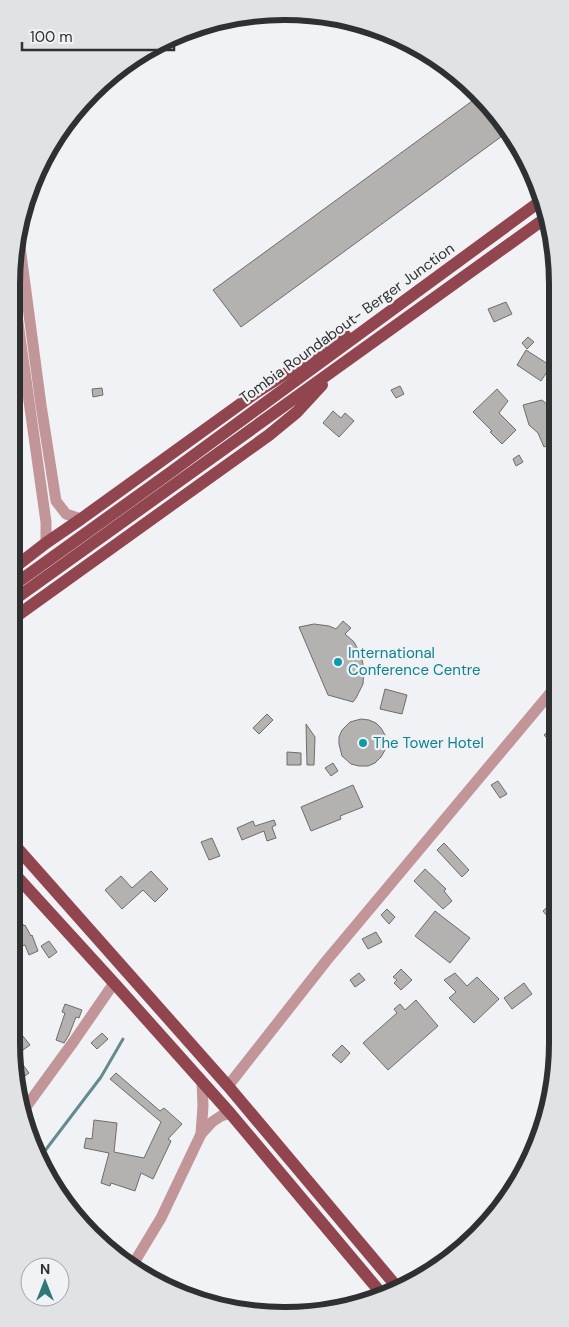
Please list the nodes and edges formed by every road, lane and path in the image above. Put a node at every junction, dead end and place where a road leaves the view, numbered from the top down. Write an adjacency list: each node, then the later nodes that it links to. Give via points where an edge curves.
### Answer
1 (536, 204): 4 (main road, Tombia Roundabout- Berger Junction)
2 (541, 221): 6 (main road, Tombia Roundabout- Berger Junction)
3 (22, 258): 7 (street, via 56,501 66,514)
4 (385, 315): 7 (main road, via 364,323 257,392); 10 (main road, Tombia Roundabout- Berger Junction)
5 (20, 337): 8 (street, via 45,514)
6 (335, 369): 11 (main road, Tombia Roundabout- Berger Junction); 12 (main road, via 297,412 269,435)
7 (81, 520): 8 (main road)
8 (46, 543): 9 (main road)
9 (20, 563)
10 (20, 581)
11 (20, 596)
12 (20, 614)
13 (549, 695): 18 (street, via 333,952)
14 (20, 851): 18 (main road)
15 (20, 880): 16 (main road)
16 (114, 983): 17 (main road); 19 (street)
17 (202, 1082): 20 (main road); 21 (street)
18 (228, 1086): 23 (main road)
19 (28, 1105)
20 (230, 1114): 21 (street, via 220,1116); 24 (main road)
21 (201, 1134): 22 (street, via 161,1218)
22 (135, 1260)
23 (394, 1283)
24 (378, 1290)

